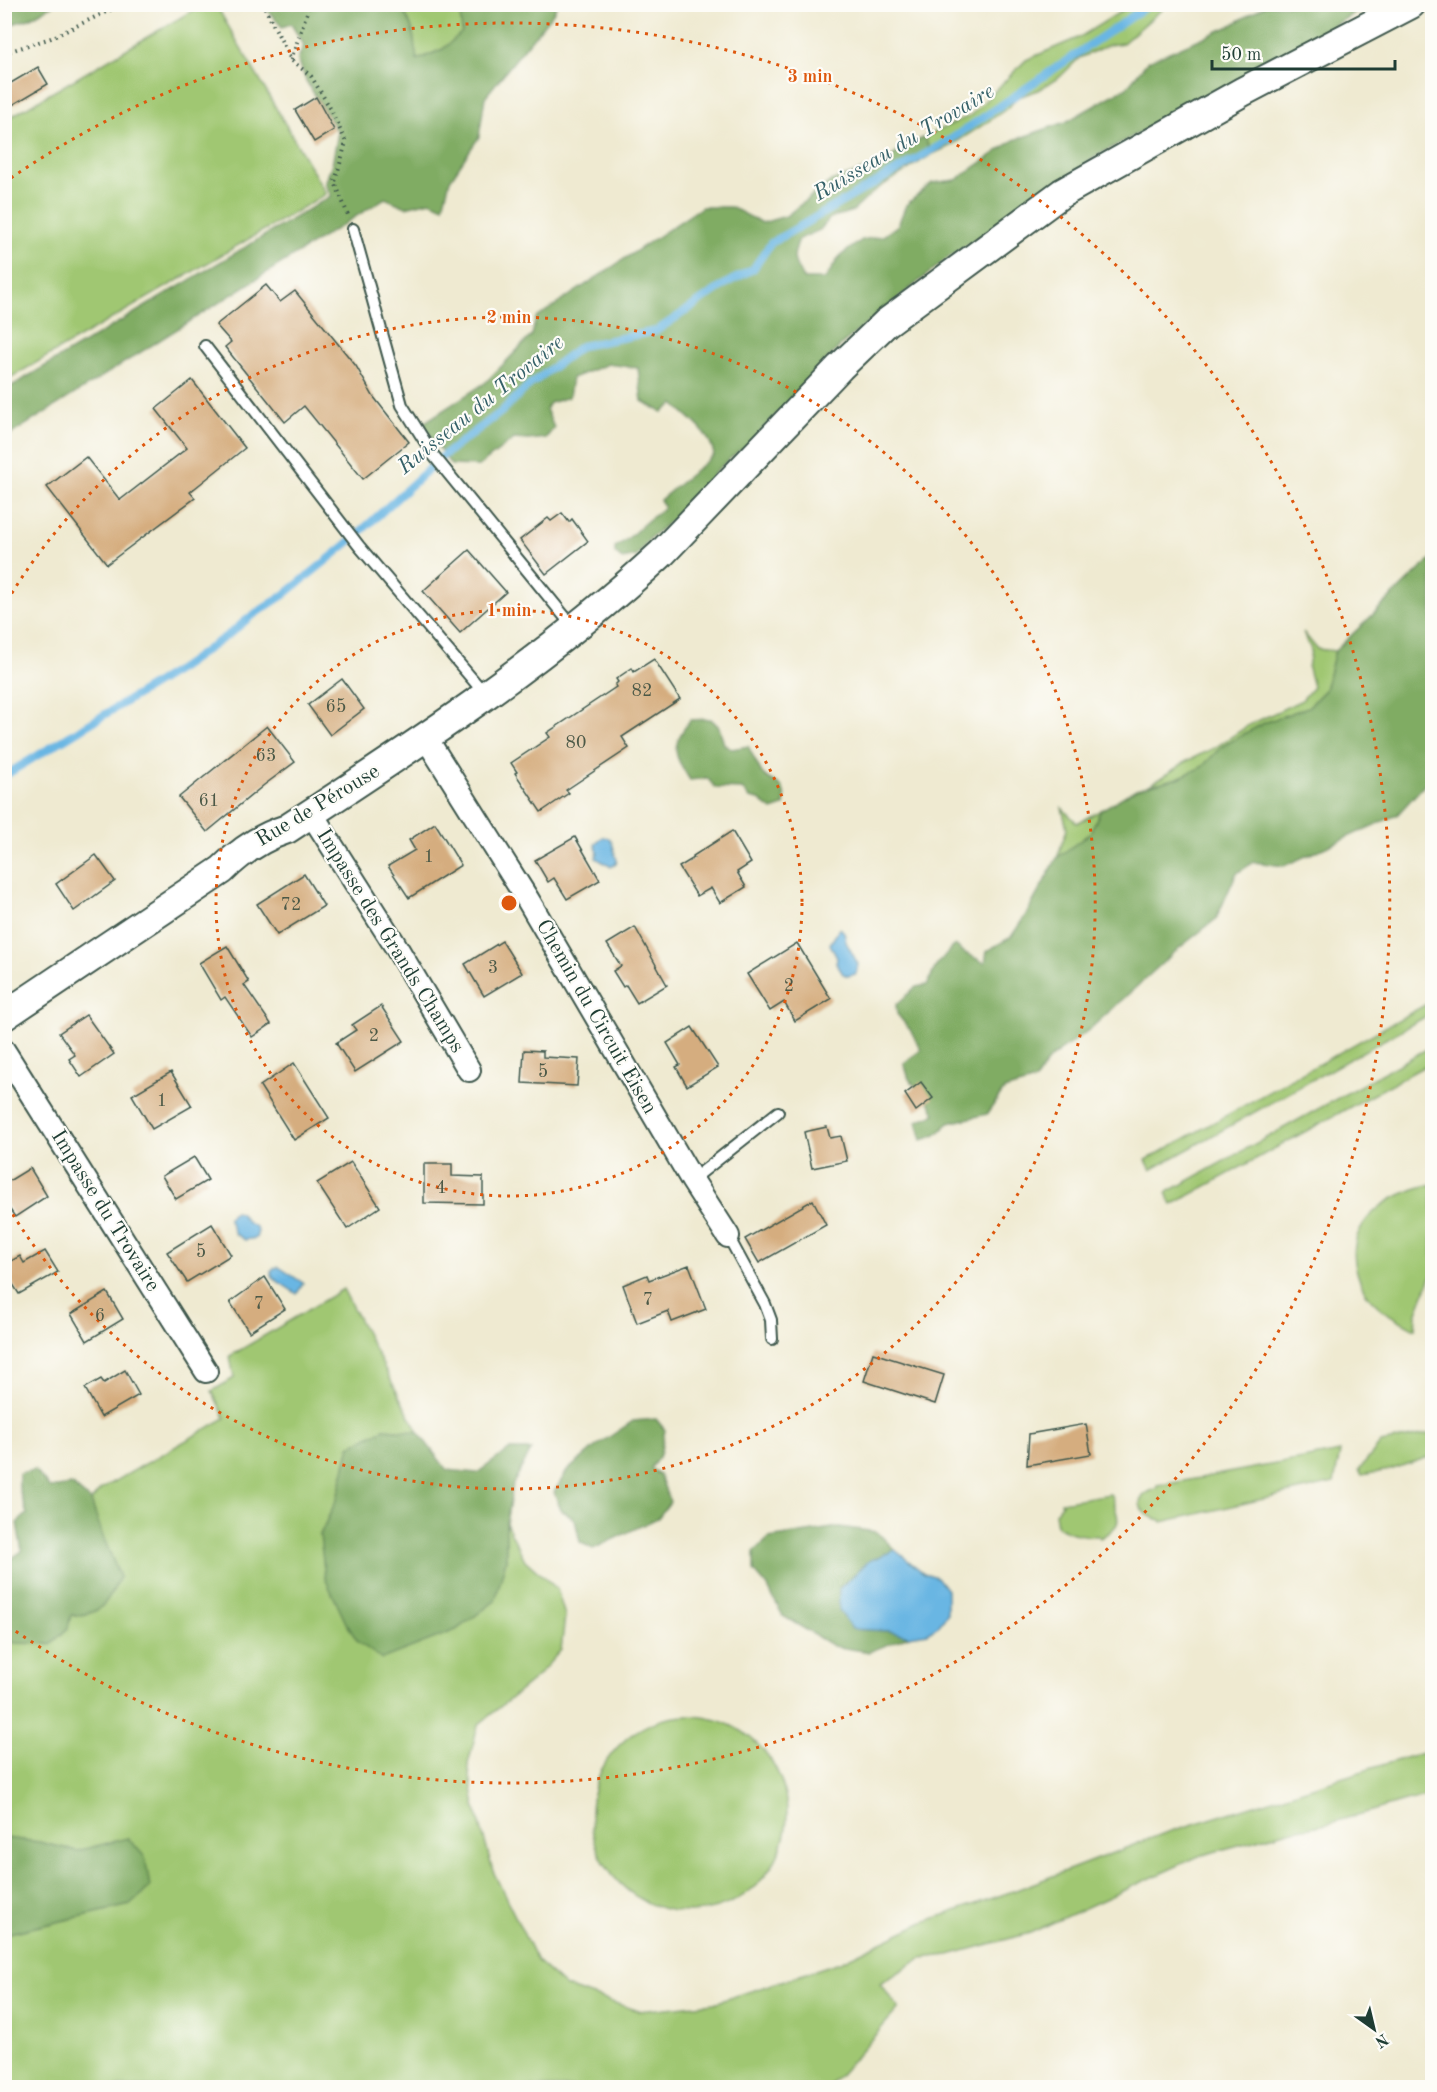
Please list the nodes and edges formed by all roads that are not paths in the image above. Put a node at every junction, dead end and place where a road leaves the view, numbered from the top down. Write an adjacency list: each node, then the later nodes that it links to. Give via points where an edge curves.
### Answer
1 (1412, 4): 4 (street, Rue de Pérouse, via 1242,92 1062,193 904,309 840,366 704,511)
2 (354, 229): 4 (lane, via 402,405 434,456)
3 (205, 346): 5 (lane, via 348,533)
4 (574, 628): 5 (street, Rue de Pérouse)
5 (486, 695): 6 (street, Rue de Pérouse)
6 (426, 738): 7 (street, Rue de Pérouse); 12 (street, Chemin du Circuit Eisen, via 528,900)
7 (311, 813): 8 (street, Rue de Pérouse, via 238,854 221,872); 10 (street, Impasse des Grands Champs)
8 (4, 1016)
9 (4, 1051): 15 (street, Impasse du Trovaire)
10 (469, 1070)
11 (778, 1112): 12 (lane)
12 (692, 1180): 13 (street, Chemin du Circuit Eisen)
13 (728, 1236): 14 (lane, via 765,1304)
14 (772, 1339)
15 (206, 1371)

